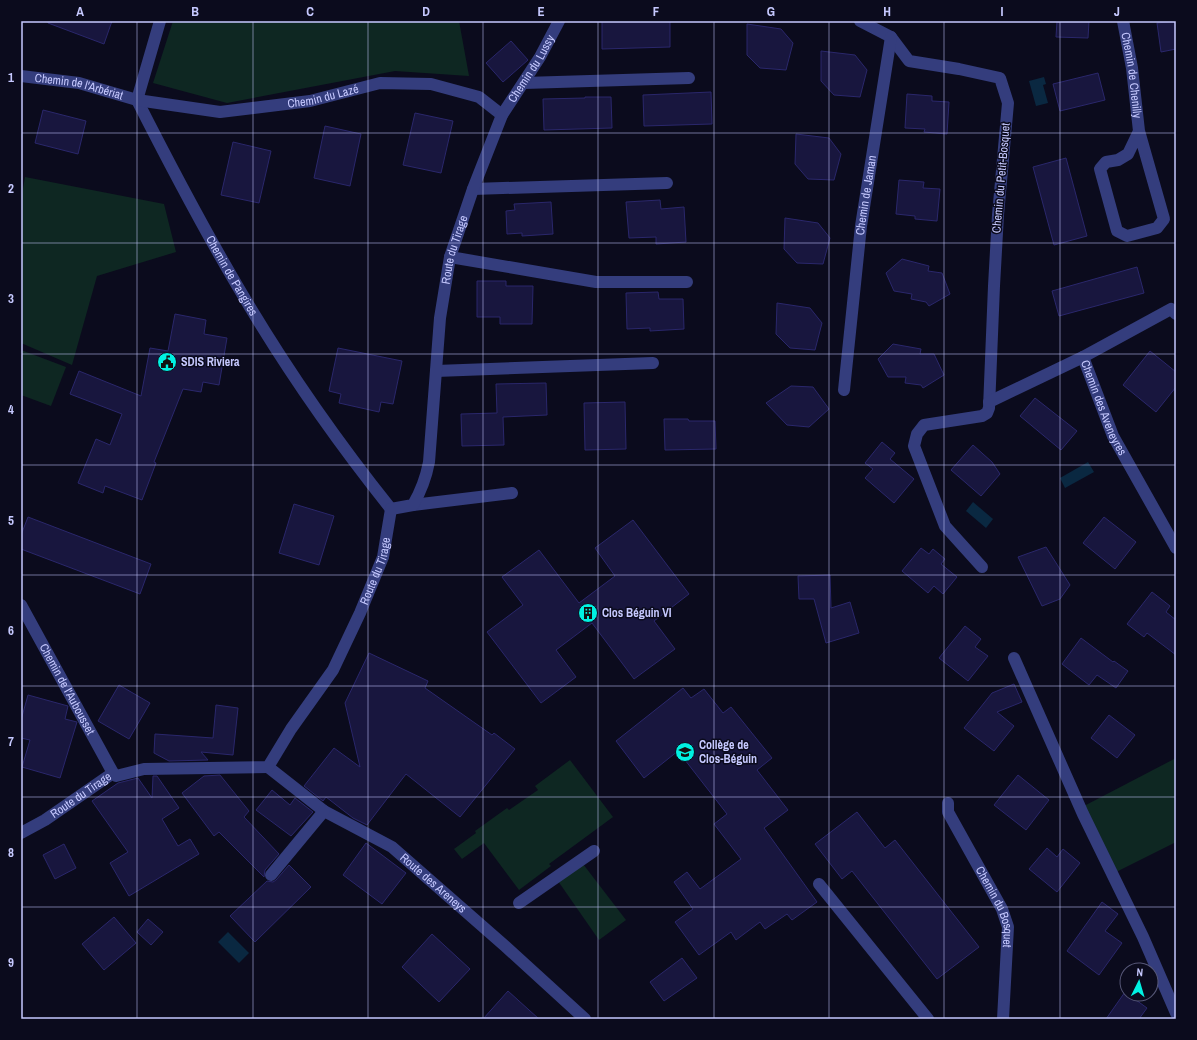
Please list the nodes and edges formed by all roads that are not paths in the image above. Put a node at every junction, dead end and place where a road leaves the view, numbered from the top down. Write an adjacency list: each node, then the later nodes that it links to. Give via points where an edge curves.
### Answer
1 (160, 21): 9 (street)
2 (559, 21): 8 (street, Chemin du Lussy)
3 (860, 21): 5 (street)
4 (1123, 21): 11 (street, Chemin de Chenilly, via 1132,68)
5 (891, 37): 20 (street, Chemin de Jaman, via 861,226); 21 (street, Chemin du Petit-Bosquet, via 909,61 1000,78 1008,103 997,223)
6 (21, 76): 9 (street, Chemin de l'Arbériat, via 79,83)
7 (689, 78): 8 (street)
8 (524, 83): 10 (street, Chemin du Lussy)
9 (137, 100): 10 (street, Chemin du Lazé, via 220,112 310,101 380,83 431,84 479,97); 24 (street, Chemin de Pangires, via 238,288 348,455)
10 (502, 115): 13 (street, Route du Tirage)
11 (1139, 131): 11 (street, Chemin de Chenilly, via 1164,219 1157,228 1127,236 1116,231 1100,169 1106,162 1118,160 1128,154)
12 (667, 183): 13 (street)
13 (473, 189): 14 (street, Route du Tirage)
14 (450, 257): 15 (street, via 596,282); 19 (street, Route du Tirage, via 443,295)
15 (687, 282)
16 (1174, 310): 17 (street)
17 (1082, 357): 21 (street, Chemin des Aveneyres); 25 (street, Chemin des Aveneyres, via 1113,436)
18 (653, 363): 19 (street)
19 (436, 371): 23 (street, Route du Tirage, via 428,468 423,487)
20 (844, 390)
21 (989, 402): 26 (street, via 987,413 982,416 924,425 917,434 914,446 945,526)
22 (512, 493): 23 (street)
23 (413, 505): 24 (street)
24 (390, 509): 29 (street, Route du Tirage, via 383,557 360,613 333,670)
25 (1176, 548)
26 (982, 567)
27 (21, 605): 30 (street, Chemin de l'Aubousset)
28 (1014, 658): 38 (street)
29 (268, 767): 30 (street, Route du Tirage, via 144,769 116,776); 32 (street, Route des Areneys)
30 (113, 773): 33 (street, Route du Tirage, via 45,820)
31 (948, 803): 41 (street, Chemin du Bosquet, via 948,812 1002,909 1008,927)
32 (324, 811): 35 (street); 39 (street, Route des Areneys, via 392,847 506,946)
33 (21, 833)
34 (594, 851): 37 (street)
35 (271, 875)
36 (819, 884): 40 (street)
37 (519, 904)
38 (1176, 1013)
39 (584, 1019)
40 (928, 1019)
41 (1003, 1019)

